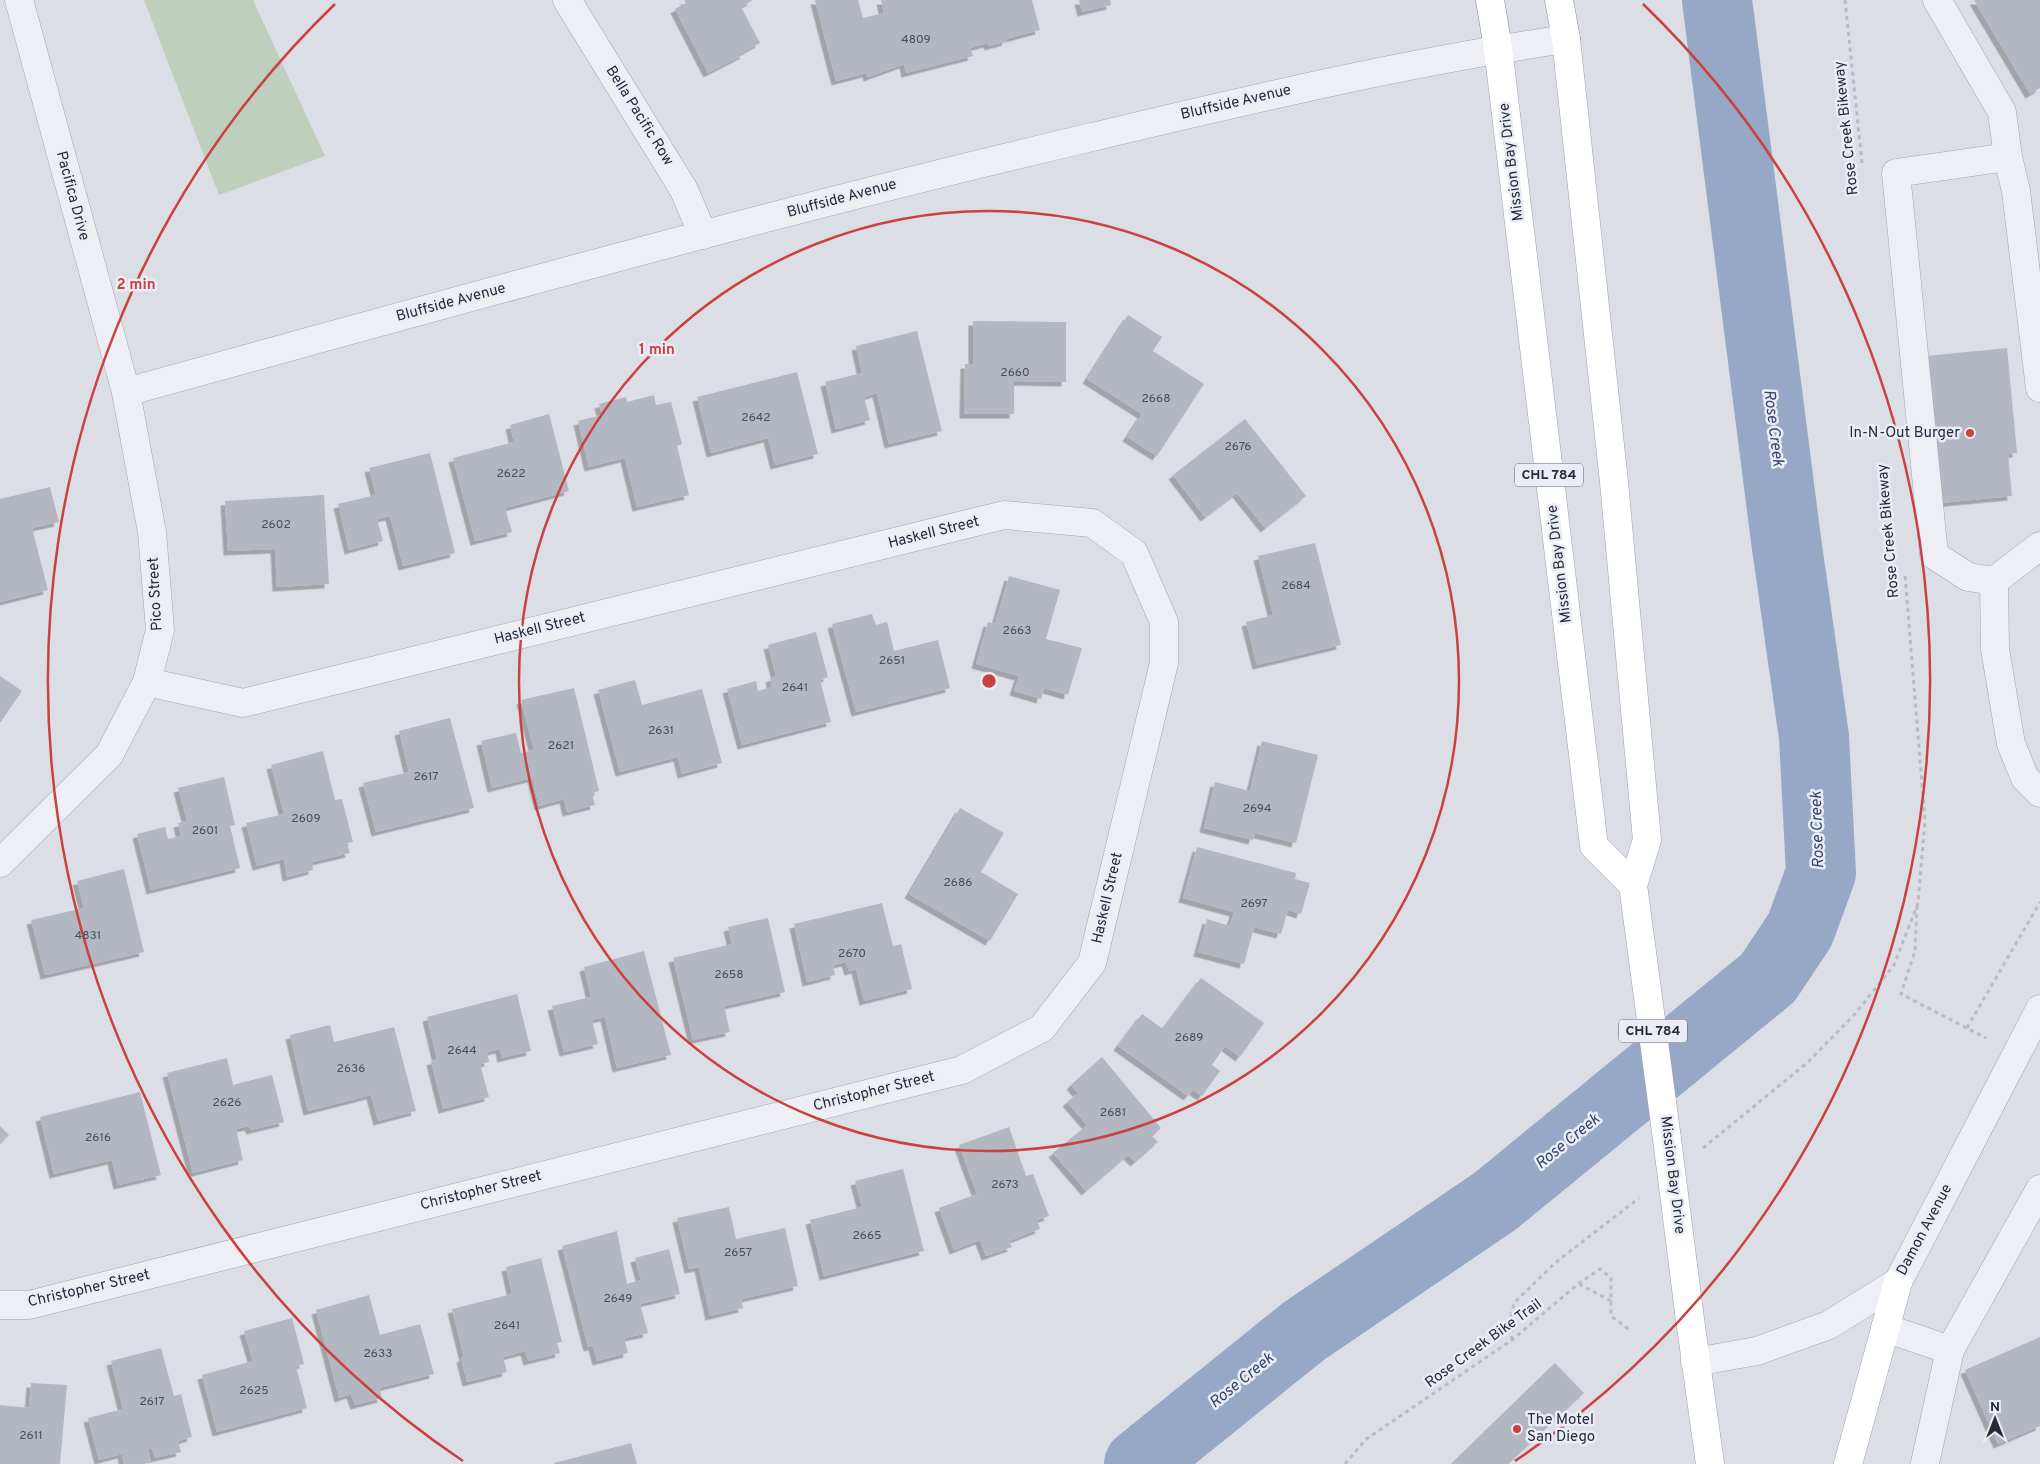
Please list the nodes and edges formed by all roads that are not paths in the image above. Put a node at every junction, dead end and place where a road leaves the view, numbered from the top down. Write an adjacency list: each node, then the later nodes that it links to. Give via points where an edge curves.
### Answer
1 (19, 0): 11 (street, Pacifica Drive)
2 (567, 0): 9 (street, Bella Pacific Row, via 684,190)
3 (1490, 0): 7 (main road, Mission Bay Drive)
4 (1559, 0): 6 (main road, Mission Bay Drive)
5 (1936, 0): 8 (street, via 2002,112)
6 (1566, 39): 7 (street, Bluffside Avenue); 17 (main road, Mission Bay Drive / CHL 784, via 1617,511 1647,840)
7 (1498, 48): 9 (street, Bluffside Avenue, via 1307,86 970,166); 17 (main road, Mission Bay Drive / CHL 784, via 1594,846)
8 (2008, 157): 10 (street, via 2016,191); 13 (street, via 1896,173 1934,555 1968,577)
9 (703, 235): 11 (street, Bluffside Avenue)
10 (2040, 388)
11 (126, 392): 14 (street, Pico Street, via 152,532 160,630)
12 (2040, 546): 13 (street)
13 (1994, 581): 15 (street, via 1995,649 2011,744 2025,778)
14 (147, 682): 16 (street, Pico Street, via 109,755); 19 (street, Haskell Street, via 243,703 1004,515 1092,523 1134,553 1164,622 1164,663 1092,963 1042,1028)
15 (2040, 793)
16 (0, 863)
17 (1633, 885): 25 (main road, Mission Bay Drive / CHL 784, bridge)
18 (2040, 1009): 21 (street, Damon Avenue)
19 (962, 1070): 22 (street, Christopher Street, via 29,1304)
20 (2040, 1189): 24 (street)
21 (1898, 1282): 23 (main road); 25 (street, Damon Avenue, via 1829,1325 1757,1352)
22 (0, 1304)
23 (1885, 1328): 24 (street); 28 (main road)
24 (1950, 1350): 26 (street)
25 (1695, 1362): 27 (main road, Mission Bay Drive / CHL 784)
26 (1925, 1463)
27 (1710, 1464)
28 (1848, 1464)

